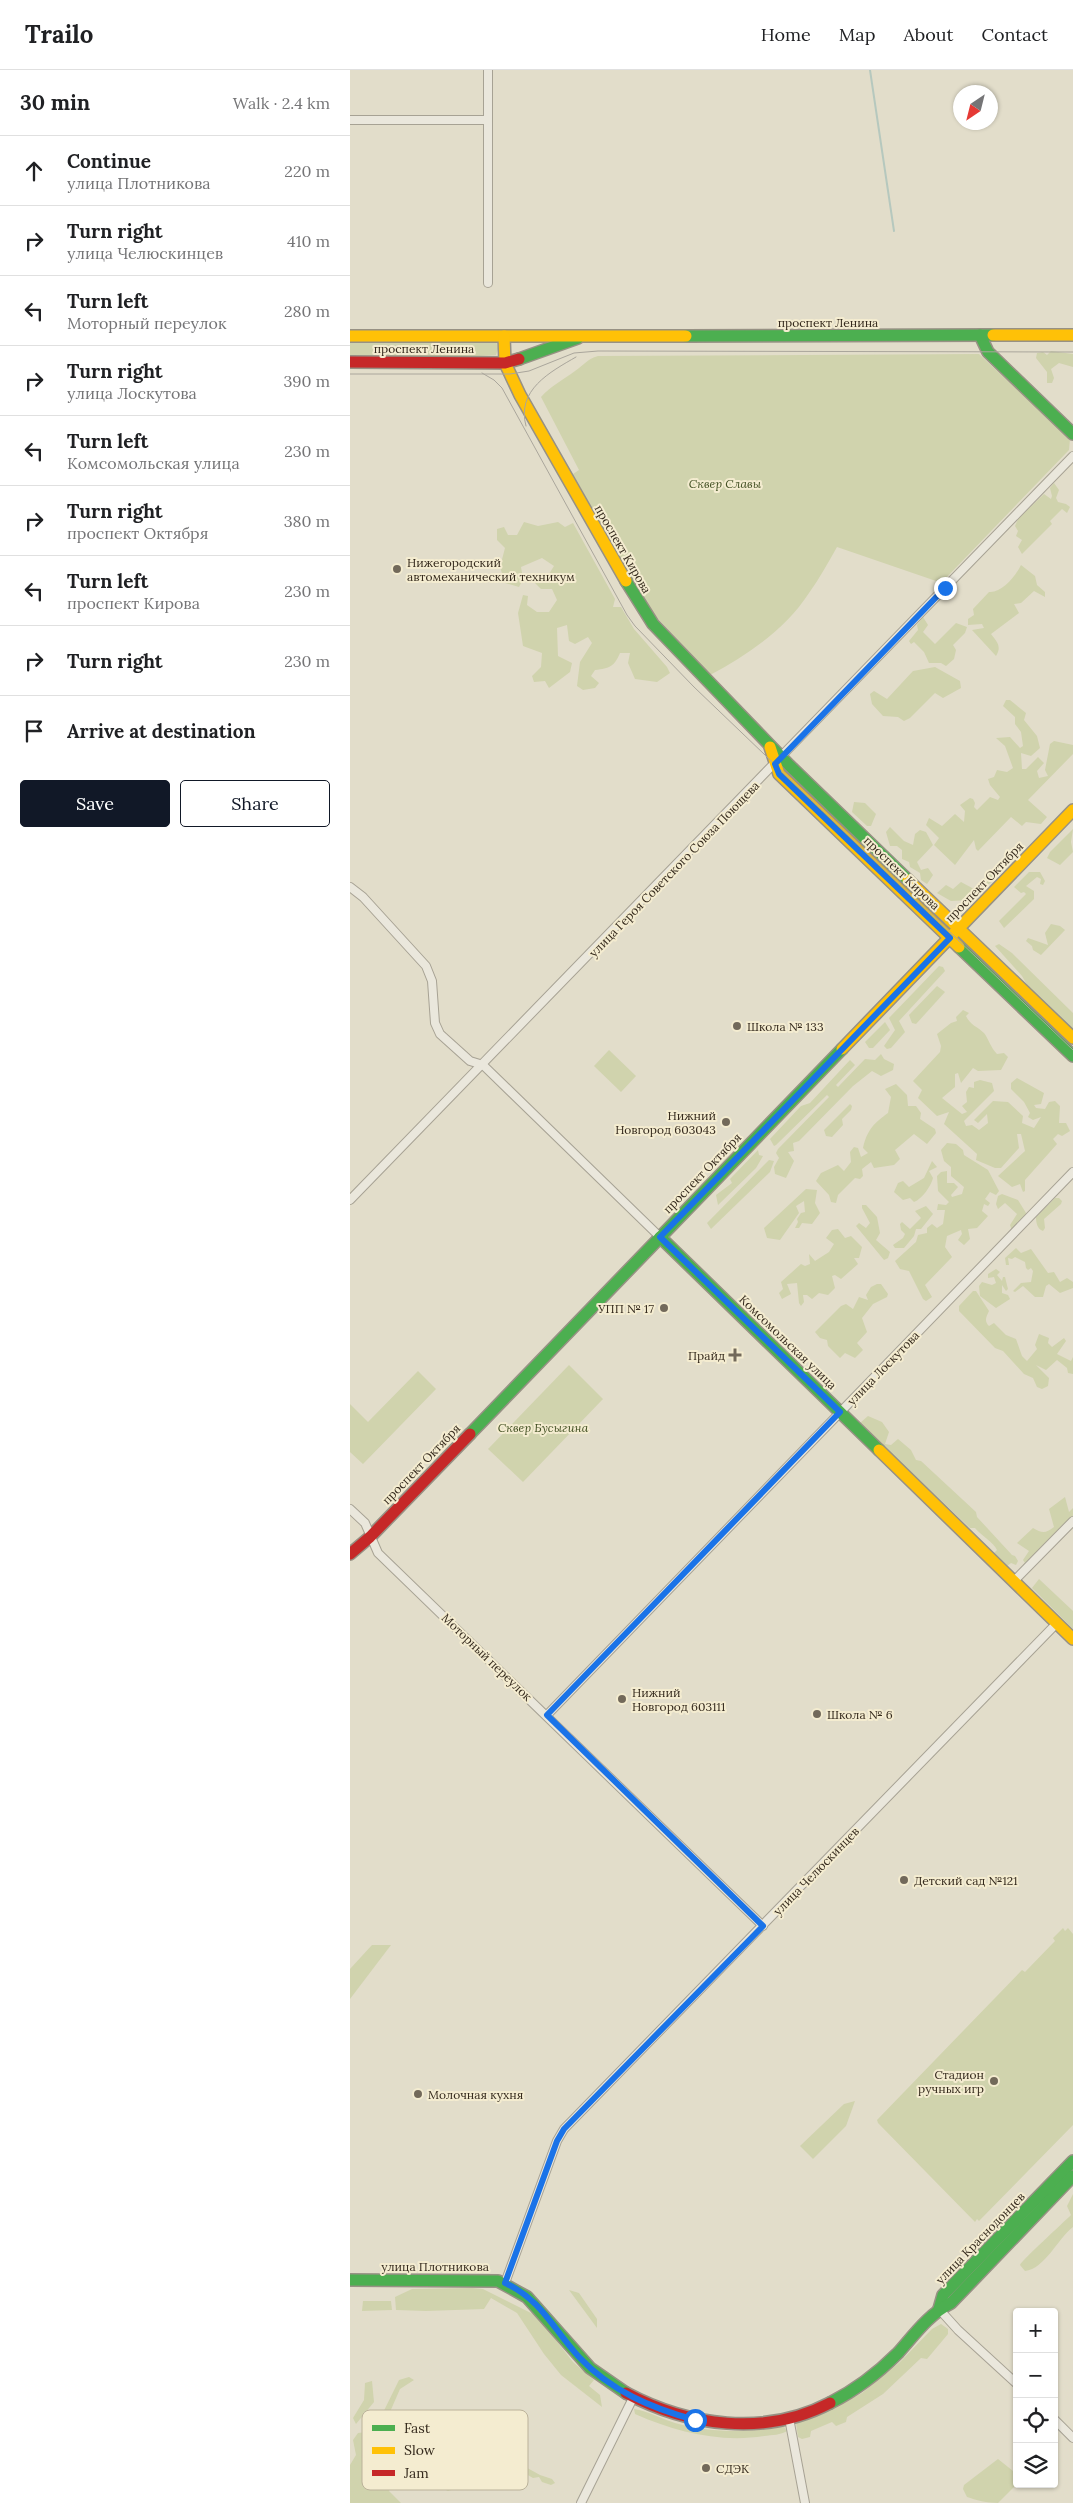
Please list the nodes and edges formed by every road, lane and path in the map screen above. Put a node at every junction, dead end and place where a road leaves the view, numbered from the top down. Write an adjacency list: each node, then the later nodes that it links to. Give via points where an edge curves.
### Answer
1 (488, 70): 3 (street)
2 (350, 120): 3 (street)
3 (488, 120): 4 (street)
4 (488, 283)
5 (980, 335): 6 (main road, проспект Ленина); 9 (main road, проспект Ленина); 12 (main road, via 988,352)
6 (1073, 335)
7 (350, 336): 8 (main road, проспект Ленина)
8 (504, 336): 9 (main road, проспект Ленина); 11 (main road, проспект Кирова)
9 (583, 336): 11 (main road, проспект Ленина)
10 (350, 362): 11 (main road, проспект Ленина)
11 (505, 363): 14 (main road, проспект Кирова, via 640,608 667,641 769,743)
12 (1073, 434)
13 (1073, 456): 14 (street, улица Героя Советского Союза Поющева)
14 (779, 761): 17 (main road, проспект Кирова); 18 (main road, проспект Кирова, via 779,774); 21 (street, улица Героя Советского Союза Поющева)
15 (1073, 810): 17 (main road, проспект Октября)
16 (350, 887): 21 (street, via 426,966 432,981 435,1023 440,1034 470,1061)
17 (959, 928): 18 (main road, проспект Октября); 19 (main road, проспект Кирова)
18 (950, 938): 20 (main road, проспект Кирова); 24 (main road, проспект Октября)
19 (1073, 1038)
20 (1073, 1056)
21 (483, 1065): 23 (street, улица Героя Советского Союза Поющева); 24 (street, Комсомольская улица)
22 (1073, 1172): 25 (street, улица Лоскутова)
23 (350, 1200)
24 (660, 1237): 25 (main road, Комсомольская улица); 28 (main road, проспект Октября)
25 (840, 1412): 30 (main road, Комсомольская улица); 33 (street, улица Лоскутова)
26 (350, 1509): 28 (street, Моторный переулок, via 365,1523)
27 (1073, 1521): 30 (street)
28 (370, 1536): 29 (main road, проспект Октября); 33 (street, Моторный переулок, via 378,1553)
29 (350, 1554)
30 (1014, 1581): 31 (main road, Комсомольская улица)
31 (1057, 1623): 32 (main road, Комсомольская улица); 34 (street, улица Челюскинцев)
32 (1073, 1639)
33 (547, 1715): 34 (street, Моторный переулок)
34 (763, 1926): 38 (street, улица Челюскинцев, via 564,2129)
35 (1073, 2161): 39 (main road, улица Краснодонцев, via 943,2295)
36 (1073, 2176): 39 (main road, улица Краснодонцев, via 951,2303)
37 (350, 2280): 38 (main road, улица Плотникова, via 476,2279)
38 (505, 2283): 41 (main road, улица Плотникова, via 539,2306 589,2367)
39 (939, 2309): 40 (street); 42 (main road, улица Плотникова, via 864,2382 826,2405)
40 (1013, 2380)
41 (633, 2398): 42 (main road, улица Плотникова, via 661,2411 725,2424); 45 (street)
42 (789, 2418): 46 (street)
43 (1058, 2423): 44 (street)
44 (1073, 2438)
45 (581, 2503)
46 (805, 2503)

